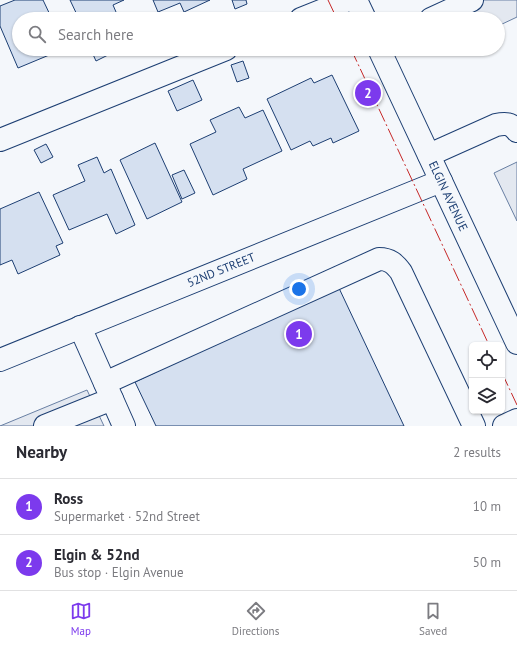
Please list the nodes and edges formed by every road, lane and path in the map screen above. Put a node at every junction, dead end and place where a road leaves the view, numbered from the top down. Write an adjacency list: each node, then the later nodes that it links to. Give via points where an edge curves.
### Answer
1 (348, 0): 4 (street)
2 (356, 0): 5 (street)
3 (472, 0): 6 (street)
4 (318, 12)
5 (362, 12)
6 (446, 12)
7 (209, 56): 10 (street)
8 (382, 56): 11 (street, ELGIN AVENUE)
9 (517, 131): 11 (street, via 505,123 496,125)
10 (0, 140)
11 (429, 156): 12 (street, ELGIN AVENUE)
12 (441, 181): 13 (street, 52ND STREET); 14 (street, ELGIN AVENUE)
13 (80, 327): 15 (street, 52ND STREET); 16 (street)
14 (517, 342)
15 (0, 360)
16 (108, 391): 18 (street); 19 (street); 20 (street, via 379,259 386,259 395,264 401,272)
17 (517, 420): 21 (street)
18 (45, 426)
19 (124, 426)
20 (474, 426)
21 (504, 426)

